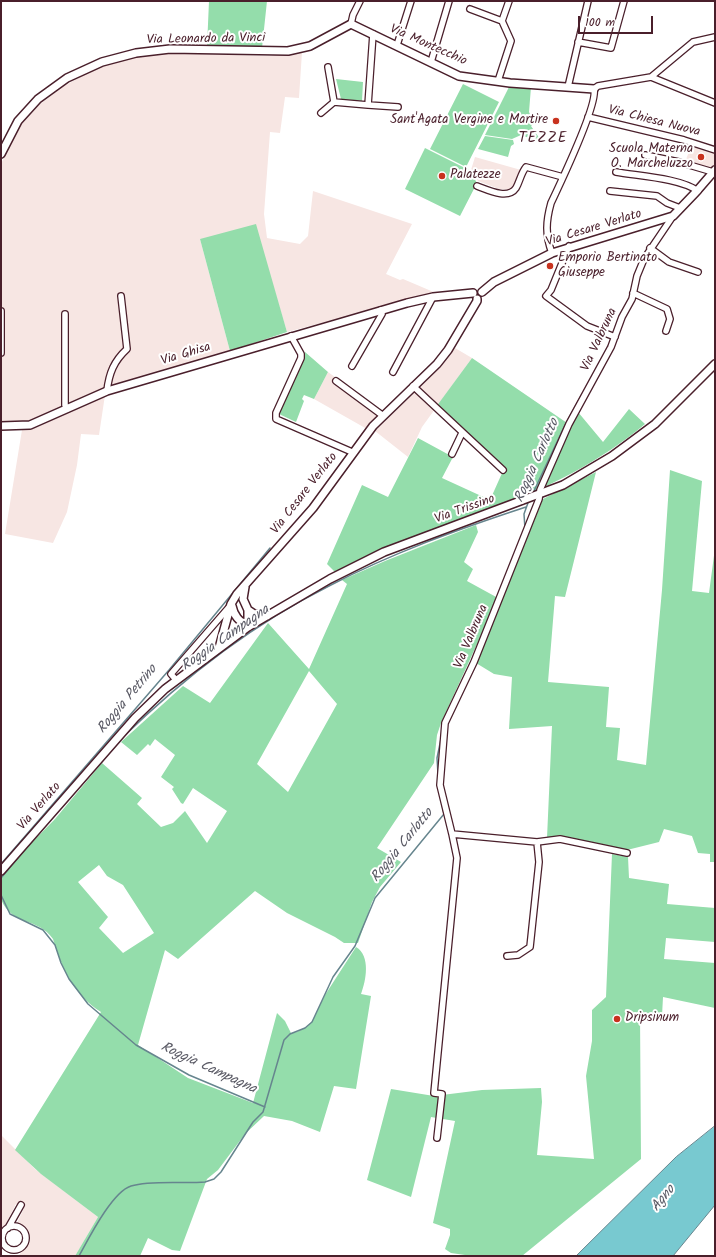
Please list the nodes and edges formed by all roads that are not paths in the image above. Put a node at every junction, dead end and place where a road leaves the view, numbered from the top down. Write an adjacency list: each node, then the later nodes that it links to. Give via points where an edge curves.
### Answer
1 (360, 1): 9 (street)
2 (411, 1): 13 (street)
3 (449, 1): 14 (street)
4 (509, 1): 8 (street)
5 (588, 1): 12 (street)
6 (624, 1): 12 (street, via 611,48)
7 (470, 9): 8 (street)
8 (502, 21): 17 (street, via 511,41)
9 (351, 24): 10 (street, Via Montecchio); 27 (street, Via Leonardo da Vinci, via 310,46 288,50 170,49 136,53 102,62 67,78 38,98 18,121)
10 (373, 34): 13 (street, Via Montecchio); 22 (street)
11 (715, 37): 16 (street, via 693,42)
12 (578, 42): 18 (street)
13 (397, 45): 14 (street, Via Montecchio)
14 (431, 62): 17 (street, Via Montecchio, via 459,76)
15 (328, 67): 20 (street)
16 (651, 77): 19 (street, via 598,86); 21 (street)
17 (498, 81): 18 (street, Via Montecchio)
18 (568, 87): 19 (street, Via Montecchio)
19 (594, 89): 25 (street)
20 (334, 102): 22 (street); 24 (street)
21 (715, 102)
22 (368, 105): 23 (street)
23 (398, 107)
24 (321, 113)
25 (588, 117): 26 (street, Via Chiesa Nuova); 31 (street)
26 (715, 150)
27 (1, 154)
28 (645, 155): 29 (street)
29 (714, 171): 34 (street)
30 (616, 172): 34 (street, via 681,183)
31 (563, 176): 32 (street, via 526,167 516,188 510,193 505,194); 39 (street, via 547,217 546,229)
32 (477, 186)
33 (610, 191): 35 (street, via 657,196)
34 (698, 191): 35 (street)
35 (680, 208): 36 (street)
36 (673, 216): 37 (street, Via Cesare Verlato); 38 (street, Via Valbruna)
37 (569, 246): 39 (street, Via Cesare Verlato); 50 (street, via 551,290 546,296 587,326)
38 (650, 248): 40 (street, via 669,262); 41 (street, Via Valbruna, via 637,276)
39 (552, 253): 43 (street, Via Cesare Verlato, via 494,282 482,292 477,289)
40 (698, 272)
41 (633, 293): 48 (street, via 667,309 670,319); 50 (street, Via Valbruna)
42 (121, 296): 57 (street, via 128,348 112,367)
43 (475, 296): 44 (street, Via Ghisa); 56 (street, Via Cesare Verlato, via 478,301 448,350)
44 (433, 297): 45 (street, Via Ghisa); 54 (street)
45 (381, 310): 49 (street, Via Ghisa); 53 (street, via 382,314)
46 (1, 311): 51 (street)
47 (65, 314): 58 (street)
48 (666, 331)
49 (291, 336): 57 (street, Via Ghisa); 62 (street, via 301,358 276,413 276,419)
50 (615, 337): 65 (street, Via Valbruna, via 569,424)
51 (1, 354)
52 (715, 364): 65 (street, Via Trissino, via 655,424 612,456 563,485)
53 (352, 366)
54 (393, 372)
55 (336, 381): 59 (street)
56 (413, 386): 59 (street, Via Cesare Verlato); 61 (street)
57 (107, 391): 58 (street, Via Ghisa)
58 (66, 409): 60 (street, Via Ghisa, via 30,425)
59 (382, 415): 62 (street, Via Cesare Verlato)
60 (1, 426)
61 (462, 433): 63 (street); 64 (street)
62 (352, 452): 66 (street, Via Cesare Verlato, via 317,503)
63 (452, 454)
64 (503, 470)
65 (540, 495): 69 (street, Via Trissino, via 384,552 330,579); 73 (street, Via Valbruna, via 474,662 445,723 440,785)
66 (245, 586): 67 (street, Via Cesare Verlato); 68 (street, via 243,599)
67 (232, 604): 70 (street, via 233,614); 71 (street, Via Cesare Verlato); 72 (street, Via Cesare Verlato, via 171,674)
68 (248, 610): 69 (street); 70 (street)
69 (266, 616): 70 (street)
70 (248, 627): 71 (street)
71 (219, 648): 72 (street)
72 (176, 680): 76 (street, Via Verlato, via 137,716)
73 (452, 834): 74 (street); 78 (street, Via Valbruna, via 457,858 434,1093 442,1094)
74 (537, 842): 75 (street, via 560,838); 77 (street, via 539,862 530,947 518,955)
75 (627, 853)
76 (1, 871)
77 (507, 956)
78 (437, 1138)
79 (21, 1205): 80 (street)
80 (8, 1228): 81 (street); 82 (street, via 16,1226 26,1237 25,1244)
81 (2, 1232): 82 (street, via 6,1246)
82 (16, 1250): 83 (street)
83 (12, 1256)

